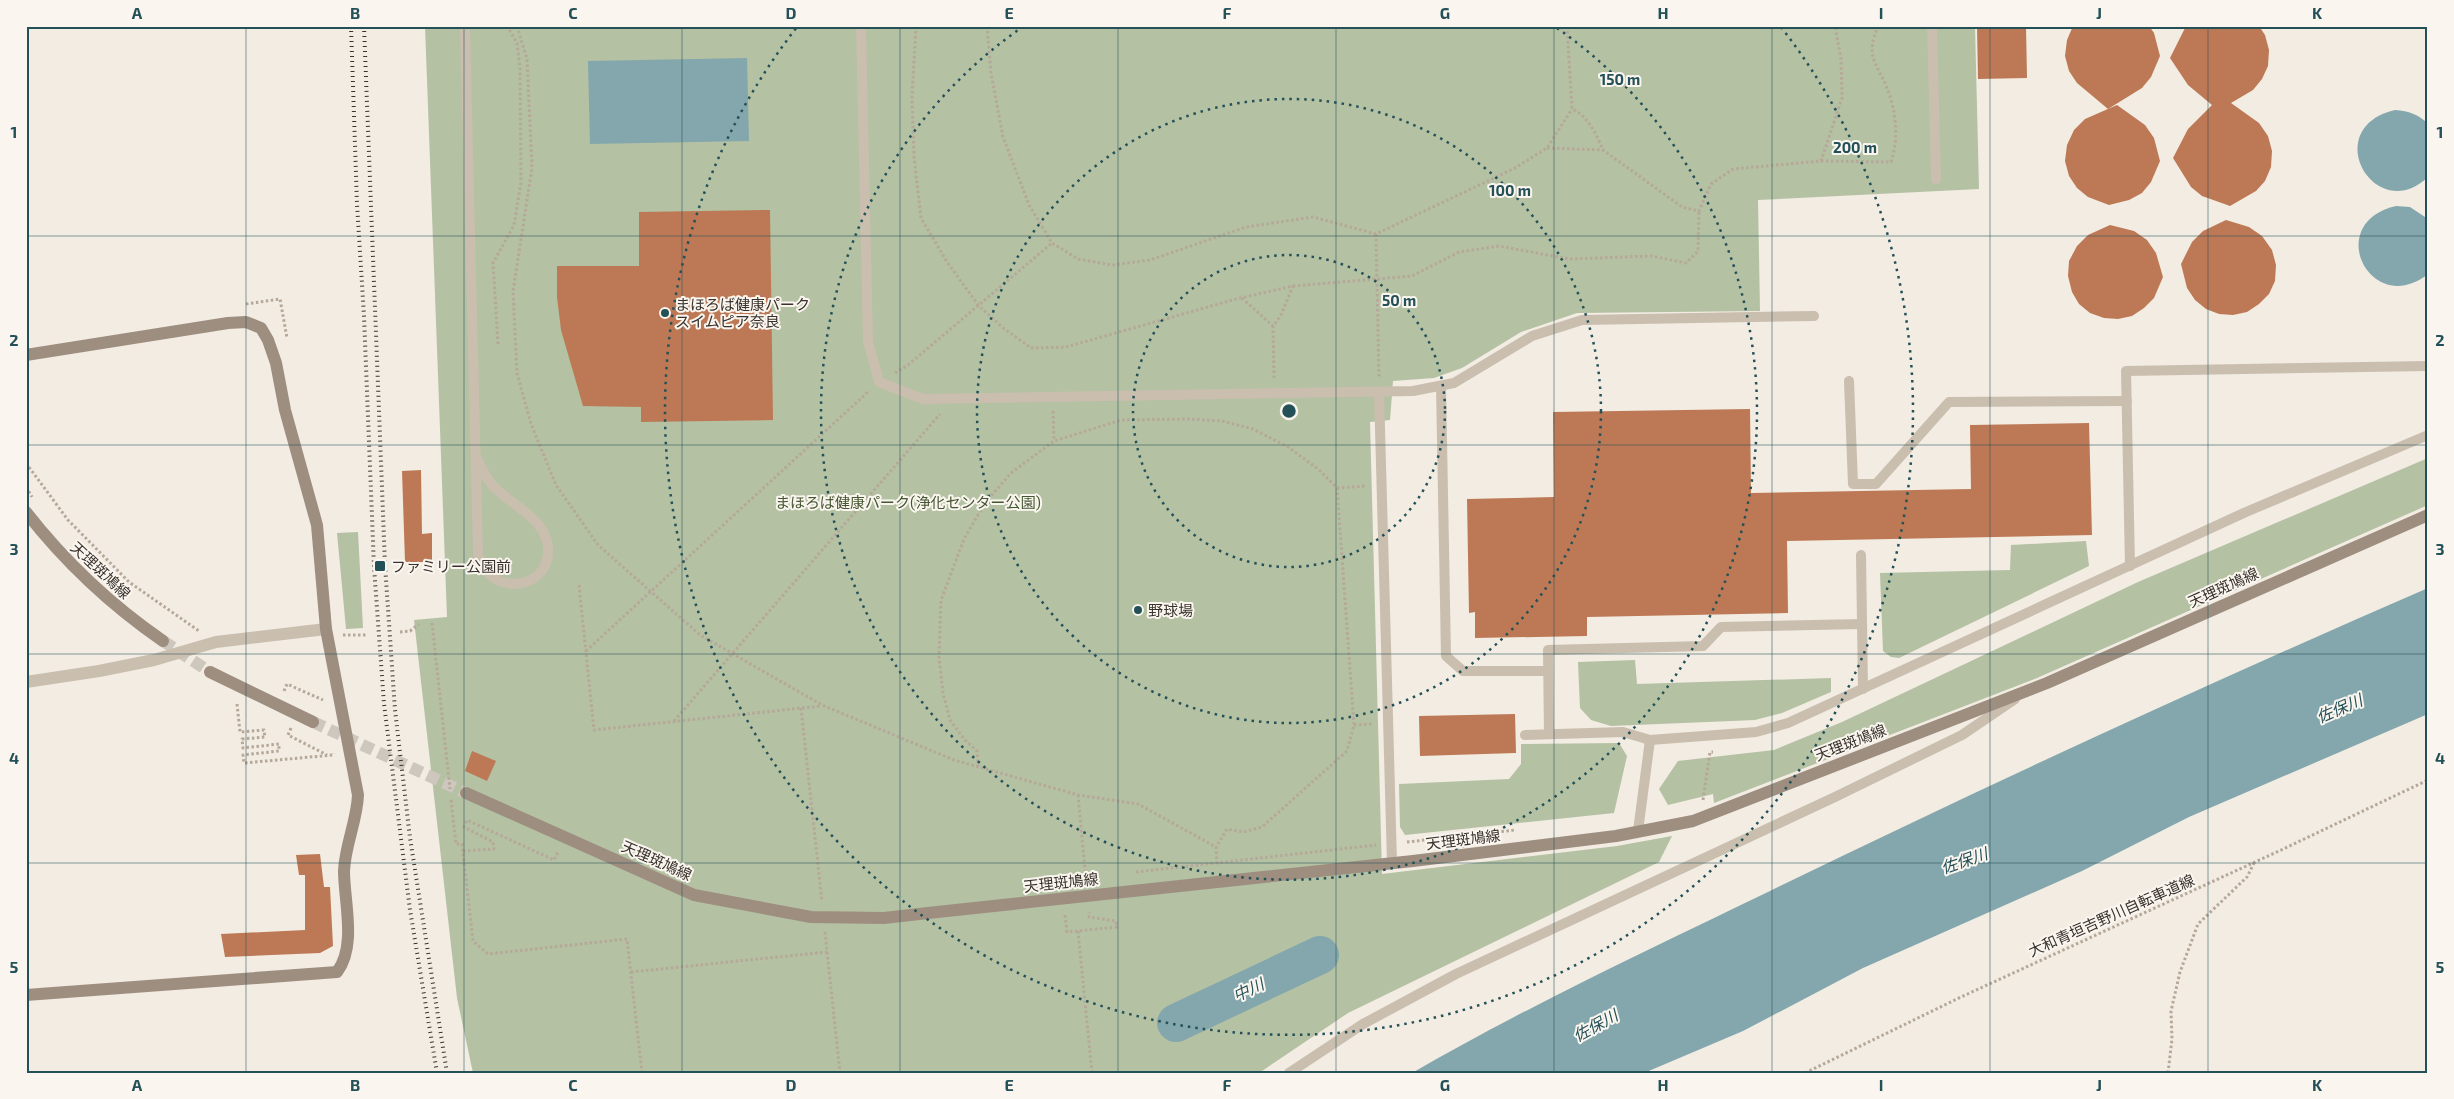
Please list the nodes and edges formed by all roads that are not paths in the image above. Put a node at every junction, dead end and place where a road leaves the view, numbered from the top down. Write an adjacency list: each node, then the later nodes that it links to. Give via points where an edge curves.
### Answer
1 (465, 26): 13 (lane)
2 (862, 26): 10 (lane, via 868,341 878,382 923,399)
3 (1932, 26): 4 (lane)
4 (1936, 179)
5 (1814, 316): 9 (lane, via 1582,320 1532,336 1454,383)
6 (26, 355): 19 (main road, via 228,323 246,322 261,328 276,363 285,410 317,525)
7 (2428, 366): 11 (lane, via 2126,371)
8 (1849, 381): 11 (lane, via 1852,484 1876,484 1949,402)
9 (1441, 386): 10 (lane); 21 (lane, via 1446,656 1463,671)
10 (1379, 392): 32 (lane)
11 (2126, 401): 17 (lane)
12 (2428, 435): 17 (lane, via 2246,512)
13 (476, 456): 13 (lane, via 480,560 484,570 500,582 525,582 543,568 549,550 547,540 536,522 493,486)
14 (26, 512): 20 (main road, 天理斑鳩線, via 53,547 125,615)
15 (2428, 515): 25 (main road, 天理斑鳩線)
16 (1861, 555): 18 (lane)
17 (2130, 566): 24 (lane)
18 (1862, 624): 21 (lane, via 1721,627 1704,646 1548,650); 24 (lane)
19 (326, 629): 23 (street, via 216,642 154,660); 33 (main road, via 358,795 344,868 346,961 337,972)
20 (163, 641)
21 (1548, 671): 27 (lane)
22 (210, 672): 26 (main road)
23 (26, 682)
24 (1862, 689): 29 (lane, via 1788,723 1756,732)
25 (2026, 691): 31 (main road, 天理斑鳩線, via 1693,821); 34 (lane, via 1954,740 1456,974 1363,1024)
26 (313, 722)
27 (1549, 734): 28 (lane); 29 (lane, via 1623,732)
28 (1524, 735)
29 (1650, 740): 31 (lane)
30 (466, 793): 32 (main road, 天理斑鳩線, via 694,895 811,917 884,918)
31 (1638, 831): 32 (main road, 天理斑鳩線)
32 (1392, 863)
33 (26, 995)
34 (1289, 1073)

